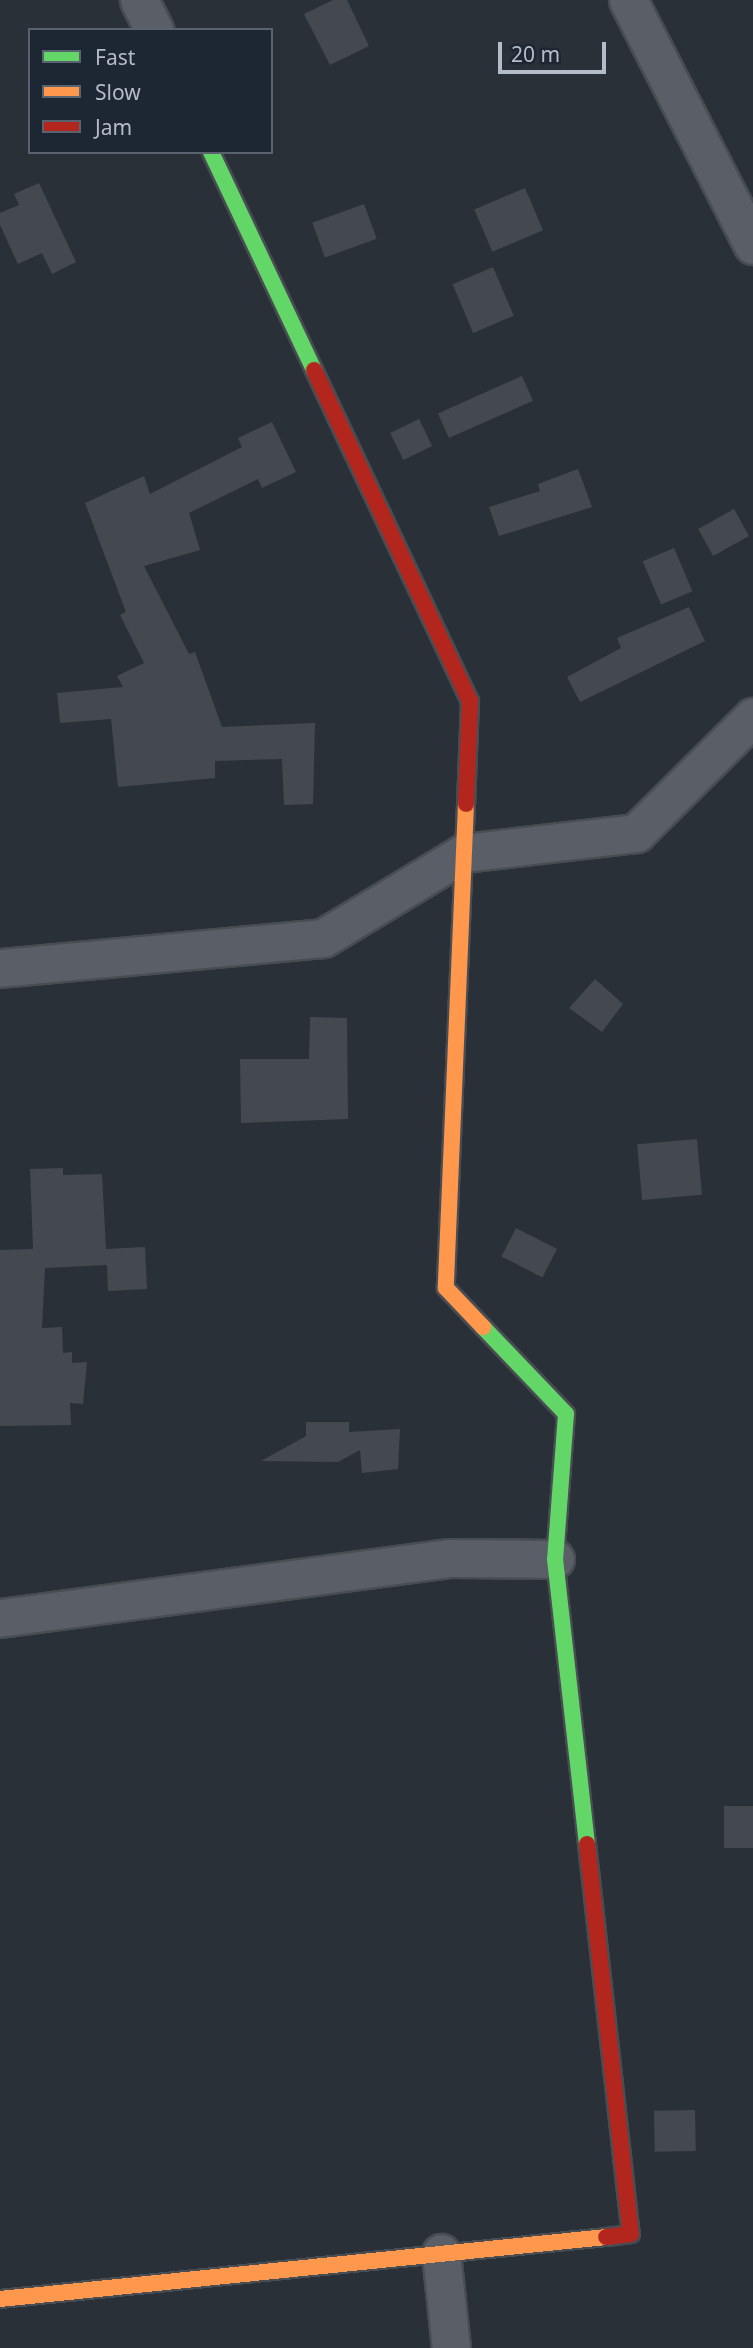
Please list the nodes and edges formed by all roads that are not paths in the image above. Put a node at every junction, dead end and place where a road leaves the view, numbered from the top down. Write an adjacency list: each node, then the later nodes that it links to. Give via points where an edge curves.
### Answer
1 (139, 0): 3 (street)
2 (628, 0): 5 (street)
3 (152, 28)
4 (212, 154): 7 (street, via 470,701)
5 (753, 245)
6 (753, 717): 7 (street, via 636,833)
7 (464, 853): 8 (street, via 323,937); 9 (street, via 446,1287 566,1414)
8 (0, 968)
9 (555, 1559): 10 (street, via 450,1558); 11 (street, via 631,2234)
10 (0, 1618)
11 (441, 2253): 12 (street); 13 (street)
12 (0, 2299)
13 (451, 2348)

